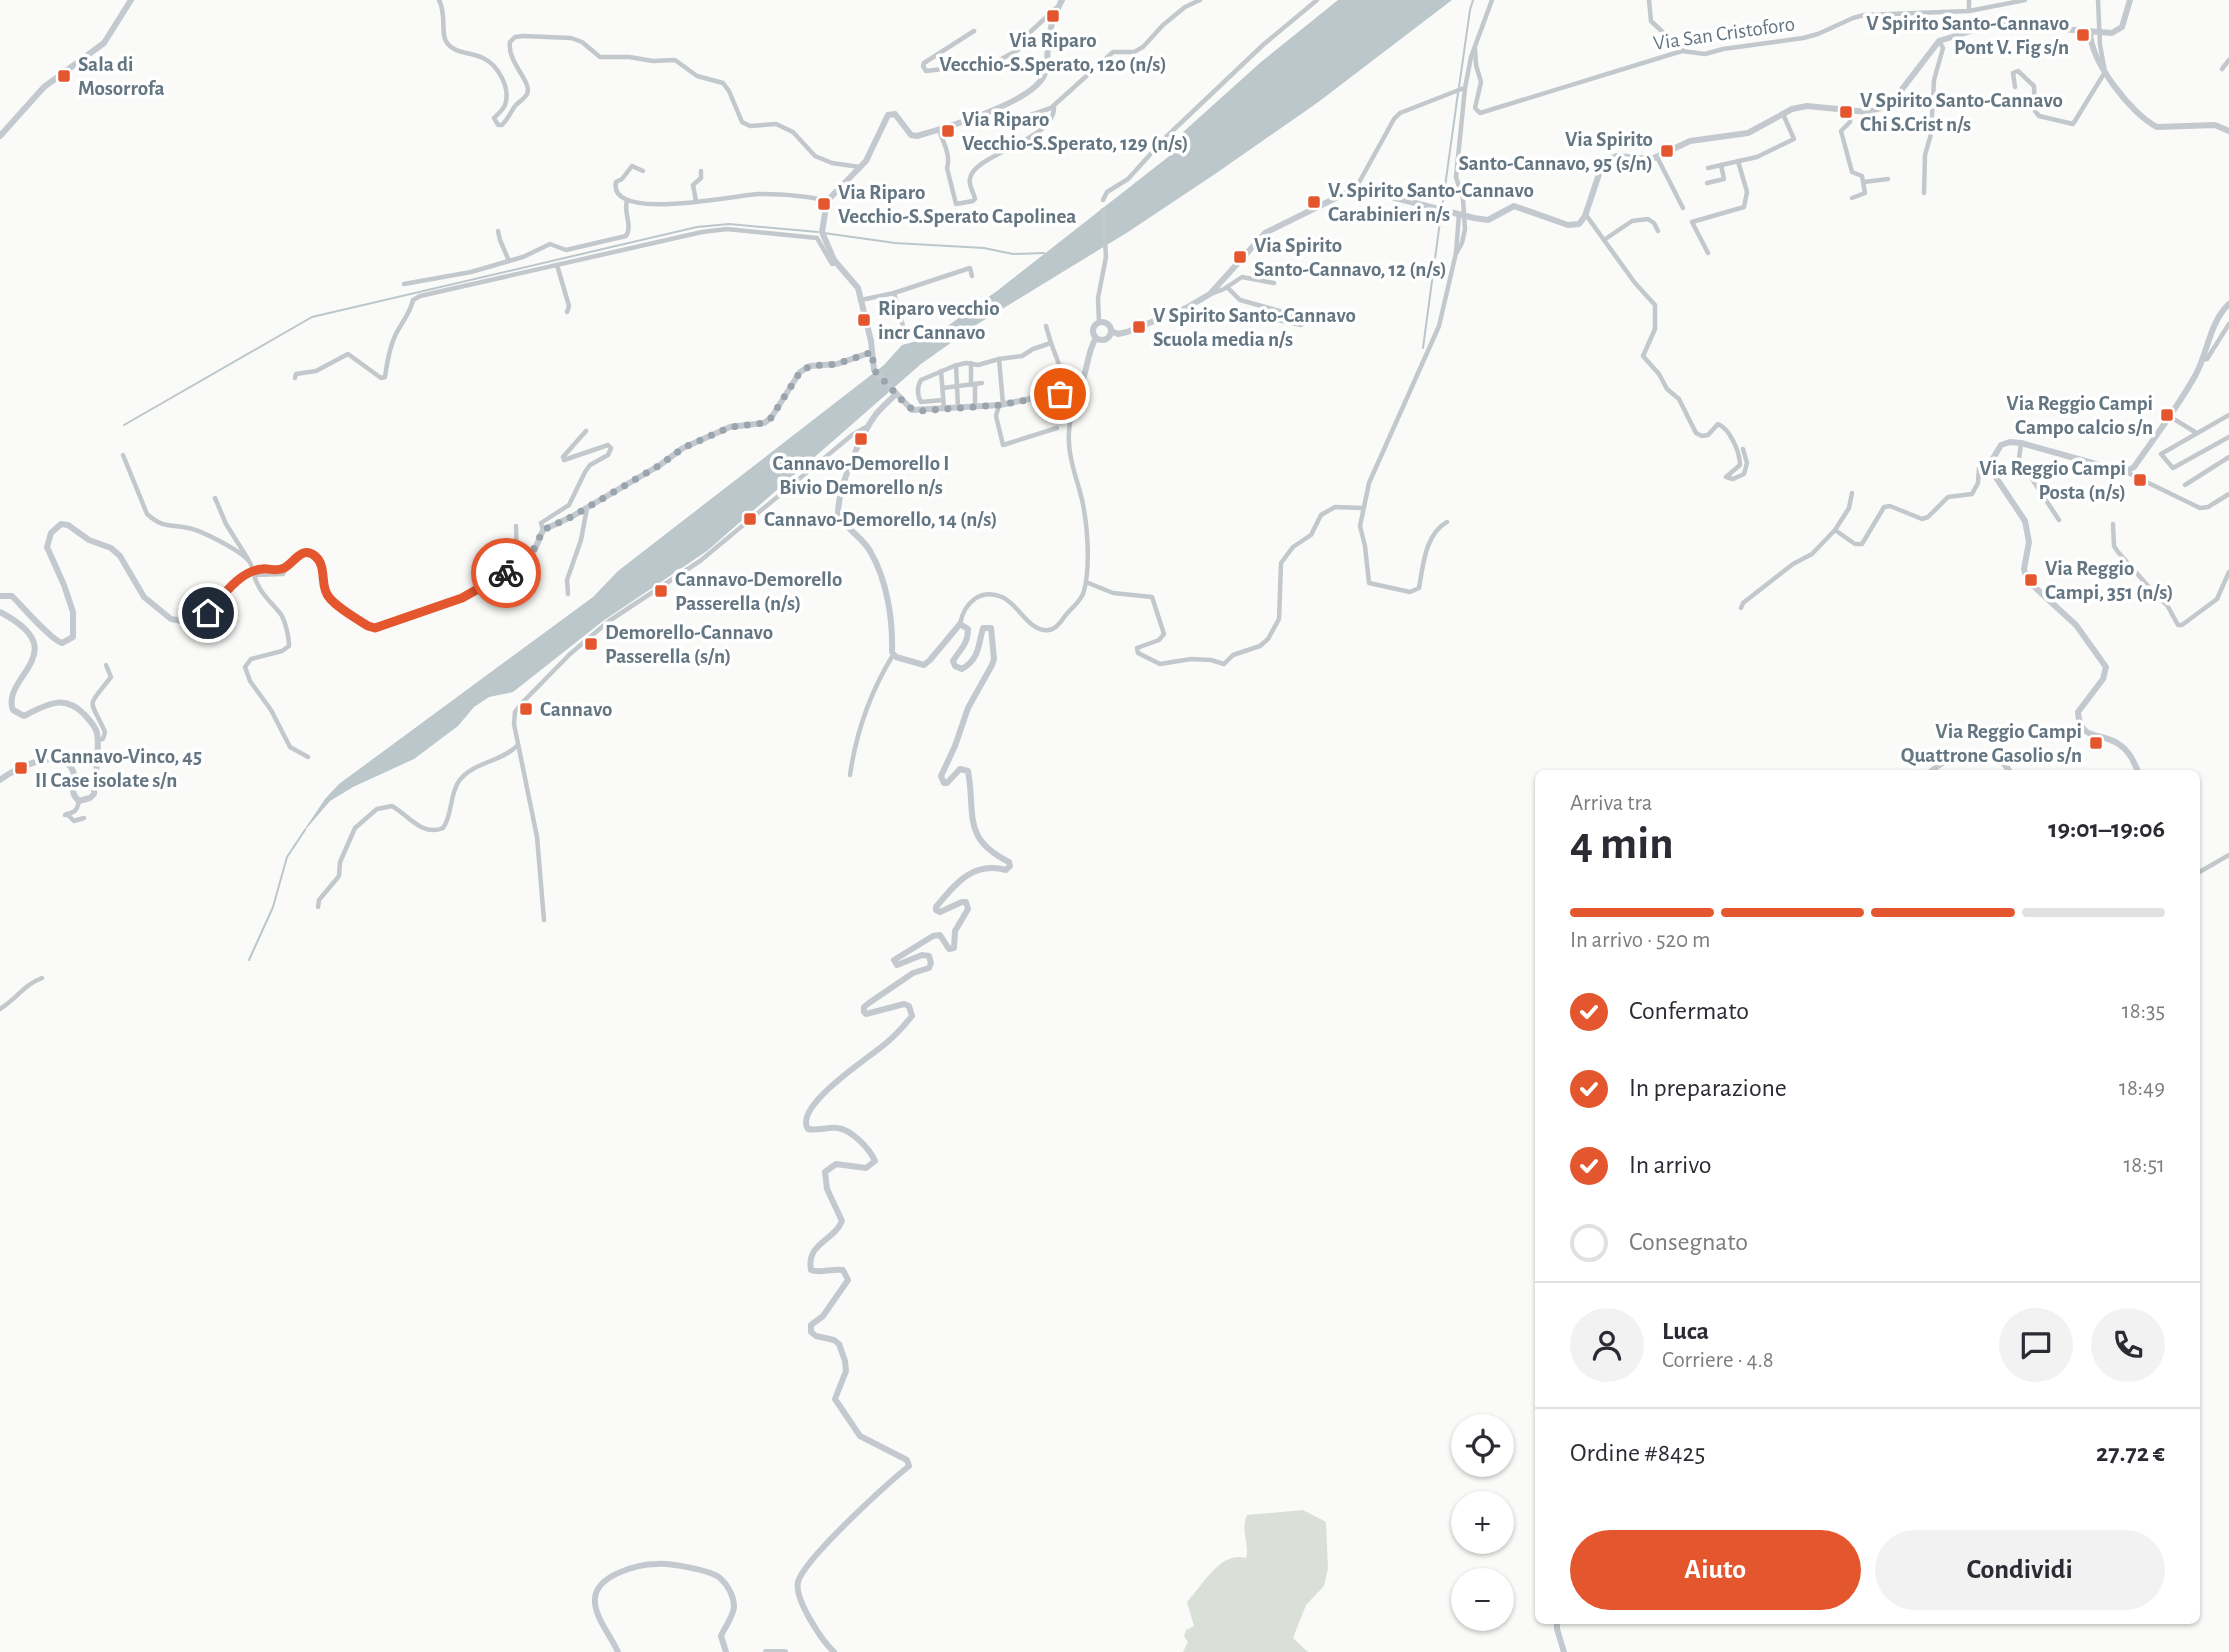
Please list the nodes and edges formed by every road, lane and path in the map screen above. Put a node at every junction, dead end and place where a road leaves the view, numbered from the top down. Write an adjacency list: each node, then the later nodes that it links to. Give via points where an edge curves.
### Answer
1 (131, 0): 30 (street, via 104,43 44,88)
2 (439, 0): 34 (street, via 444,11 444,39 487,60 505,84 504,106 494,118 498,125 528,89 510,56 510,42 523,36 571,38 600,57 675,60 697,76 723,83 742,122 750,126 775,124 793,132 815,156)
3 (1200, 0): 24 (street, via 1163,25 1143,47 1134,52 1112,52)
4 (1317, 0): 44 (street, via 1263,45)
5 (1492, 0): 17 (street)
6 (1649, 0): 18 (street, via 1651,21 1682,44)
7 (1969, 0): 13 (street)
8 (2025, 0): 11 (street, Via San Cristoforo)
9 (2098, 0): 21 (street)
10 (2130, 0): 15 (street, via 2122,27 2112,33)
11 (2017, 1): 13 (street, Via San Cristoforo)
12 (1061, 3): 14 (street, via 1026,36 1018,50 994,63 926,72 924,63); 27 (street, via 1041,80 1001,107)
13 (1969, 11): 18 (street, Via San Cristoforo, via 1864,15 1803,38 1705,54)
14 (974, 31)
15 (2096, 32): 16 (street, via 1998,24); 21 (street, via 2091,42)
16 (1939, 41): 25 (street, via 1893,101 1868,112); 42 (street, via 1943,48 1934,80)
17 (1475, 49): 18 (street, Via San Cristoforo, via 1481,82 1477,112); 23 (street)
18 (1682, 51)
19 (2229, 60): 20 (street)
20 (2222, 69)
21 (2105, 72): 22 (street, via 2073,124 2039,116 2034,86 2018,71 2013,73); 29 (street, via 2149,123 2158,127 2215,125)
22 (2015, 87)
23 (1463, 89): 41 (street, via 1400,113); 55 (street, via 1456,177 1465,229)
24 (1054, 106): 27 (street, via 1007,123); 28 (street, via 1046,124 976,168 969,184 975,199 965,204 956,204)
25 (1850, 110): 26 (street, via 1807,106); 39 (street, via 1850,122 1842,131 1852,172 1861,174)
26 (1783, 114): 31 (street, via 1748,132 1690,141); 32 (street, via 1794,139)
27 (964, 123): 28 (street)
28 (939, 130): 34 (street, via 911,135 895,114 888,115)
29 (2229, 131)
30 (0, 136)
31 (1657, 156): 48 (street); 51 (street, via 1608,160 1601,168)
32 (1738, 161): 33 (street); 56 (street, via 1747,192 1744,207 1692,222)
33 (1721, 165): 35 (street); 40 (street, via 1724,179)
34 (861, 167): 47 (street)
35 (1708, 169)
36 (643, 171): 45 (street, via 632,166 616,182 618,194)
37 (701, 171): 46 (street, via 693,185)
38 (1888, 179): 39 (street)
39 (1864, 182): 43 (street, via 1864,195)
40 (1707, 183)
41 (1356, 188): 50 (street); 65 (street, via 1265,233)
42 (1924, 193)
43 (1852, 198)
44 (1103, 200)
45 (626, 201): 46 (street, via 656,205); 57 (street, via 626,236 566,250 550,244)
46 (696, 201): 47 (street, via 756,194)
47 (827, 201): 58 (street, via 822,232)
48 (1683, 208)
49 (1103, 210): 71 (street, via 1106,257 1098,298)
50 (1459, 214): 51 (street, via 1488,220 1514,206 1568,225 1580,224); 55 (street)
51 (1586, 215): 54 (street)
52 (498, 231): 57 (street)
53 (1658, 231): 54 (street, via 1648,219 1632,221)
54 (1604, 240): 104 (street, via 1655,305 1655,329 1643,356 1679,400 1696,433 1708,435 1718,424 1724,427 1740,456 1740,465 1726,477 1744,474 1747,463)
55 (1456, 253): 114 (street, via 1439,326 1369,483)
56 (1709, 253)
57 (509, 261): 62 (street)
58 (835, 261): 59 (street, via 832,264 817,238 727,229); 66 (street, via 858,288)
59 (557, 264): 68 (street); 84 (street, via 413,300 391,346 385,377 348,354 316,371 296,374)
60 (972, 276): 64 (street, via 970,268)
61 (1274, 283): 63 (street, via 1248,276)
62 (404, 285)
63 (1227, 287): 65 (street); 69 (street, via 1240,300 1306,321 1301,325)
64 (894, 293): 66 (street); 73 (street)
65 (1210, 294): 75 (street, via 1127,331)
66 (861, 300): 78 (street)
67 (2229, 304): 70 (street)
68 (567, 312)
69 (1241, 312)
70 (2220, 314): 72 (street); 80 (street)
71 (1099, 322): 75 (street, via 1107,323); 76 (street, via 1093,327)
72 (2229, 323): 80 (street, via 2207,359)
73 (903, 326)
74 (1046, 326): 77 (street)
75 (1111, 331): 76 (street, via 1104,340)
76 (1096, 338): 89 (street)
77 (1051, 343): 79 (street, via 1022,356); 91 (street, via 1060,367)
78 (872, 352): 90 (street, via 874,370); 113 (street, via 837,364 810,366 800,372 764,423 730,427 683,448)
79 (999, 359): 81 (street); 93 (street)
80 (2201, 360): 96 (street)
81 (971, 363): 82 (street); 86 (street)
82 (956, 365): 83 (street); 87 (street)
83 (942, 371): 88 (street); 92 (street, via 921,380 918,398)
84 (295, 379)
85 (982, 383): 86 (street)
86 (973, 384): 87 (street); 94 (street)
87 (957, 387): 88 (street); 95 (street)
88 (943, 388): 92 (street)
89 (1079, 389): 91 (street); 125 (street, via 1073,397 1069,443 1084,509)
90 (895, 393): 92 (street, via 912,410); 98 (street)
91 (1060, 394): 93 (street)
92 (944, 404): 95 (street)
93 (1001, 405): 94 (street); 99 (street, via 996,416 1003,445)
94 (975, 406): 95 (street)
95 (958, 407)
96 (2169, 416): 101 (street); 108 (street, via 2134,467)
97 (2229, 416): 101 (street)
98 (869, 426): 131 (street, via 841,490 838,514 867,547 878,569 892,628); 134 (street, via 852,435 700,561 609,621 570,654 516,712)
99 (1057, 428)
100 (586, 431): 119 (street, via 564,460 608,445 608,455 590,465 569,505 541,523)
101 (2196, 433): 102 (street, via 2161,454 2168,465 2173,468)
102 (2229, 437)
103 (2021, 443): 107 (street, via 2001,445); 108 (street); 115 (street, via 2019,459)
104 (1742, 449)
105 (123, 455): 121 (street, via 147,514 154,520 167,528 191,528 208,535)
106 (2229, 457): 109 (street)
107 (1992, 460): 120 (street, via 1979,468 1972,495 1948,497 1926,519 1886,506 1862,544); 138 (street, via 1995,476 2025,521 2027,580 2076,625 2106,667 2103,680 2078,712 2079,723 2087,733 2118,742)
108 (2125, 471): 111 (street, via 2200,508)
109 (2185, 485)
110 (1852, 493): 120 (street, via 1849,508)
111 (2229, 494)
112 (215, 498): 121 (street)
113 (587, 508): 119 (street); 126 (street, via 567,580)
114 (1363, 508): 116 (street, via 1360,526 1369,583 1410,592 1419,588 1426,551 1439,526); 125 (street, via 1335,507 1321,515 1311,535 1293,547 1281,564 1279,619 1268,639 1224,664 1191,659 1160,664 1140,655 1137,648 1164,637 1152,597 1119,595)
115 (2059, 520)
116 (1447, 522)
117 (2113, 524): 122 (street, via 2114,546 2167,605 2178,625 2217,599)
118 (516, 526): 124 (street, via 517,556)
119 (543, 530): 124 (street, via 526,562)
120 (1835, 530): 128 (street, via 1812,554 1793,564)
121 (249, 560): 123 (street)
122 (2229, 572)
123 (253, 573): 124 (street, via 286,568 301,554 313,554 331,600 375,628 462,598); 127 (street, via 232,585 202,619 178,621 144,597 111,548 61,524 54,528 47,547 73,612 74,636 62,643 55,641 12,596); 135 (street, via 282,615 289,646 251,659 245,667 247,676 290,747)
124 (500, 577)
125 (1086, 582): 130 (street, via 1079,602 1050,630 1042,630 1004,598 993,596 976,597 968,603)
126 (568, 594)
127 (0, 596)
128 (1741, 608)
129 (0, 612): 133 (street, via 23,626 35,651 11,698 13,710 24,716 68,702 92,722)
130 (960, 624): 131 (street, via 923,665); 154 (street, via 968,629 968,637 955,666 968,665 979,650 983,628 988,627 993,631 994,659 941,776 944,783 950,782 960,769 968,771 976,830 988,850 1010,867 978,870 955,884 936,907 940,912 962,902 968,905 955,931 954,948 949,949 940,935 933,936 894,960 897,965 922,955 929,956 931,963 864,1007 866,1014 904,1004 912,1016 886,1044 818,1100 805,1118 808,1129 835,1127 850,1132 875,1161 866,1168 836,1164 825,1172 827,1189 842,1221 815,1247 811,1270 843,1270 848,1280 823,1316 811,1325 811,1332 839,1344 846,1371 835,1399 860,1436 907,1460 909,1466 816,1557 798,1582 802,1603)
131 (893, 655): 139 (street, via 860,728)
132 (106, 665): 133 (street, via 111,677 91,708 105,732 103,739)
133 (97, 740): 141 (street, via 94,794)
134 (518, 746): 145 (street, via 462,778 451,797 447,823 438,830 421,827 392,806 377,809 355,828 339,876); 146 (street, via 538,847)
135 (308, 757)
136 (1933, 770): 137 (street, via 1948,758 1975,752 1999,758)
137 (2008, 770)
138 (2137, 770)
139 (850, 775)
140 (0, 780): 141 (street, via 57,758 72,769 71,789)
141 (79, 801): 142 (street, via 78,809 66,815 74,821)
142 (84, 818)
143 (2229, 855): 144 (street)
144 (2200, 872)
145 (318, 907)
146 (544, 920)
147 (42, 978): 148 (street, via 28,983 17,998)
148 (0, 1009)
149 (1557, 1624): 155 (street)
150 (618, 1652): 151 (street, via 596,1609 596,1591 609,1577 657,1564 709,1572 730,1589 734,1610 721,1636)
151 (726, 1652)
152 (766, 1652): 153 (street)
153 (785, 1652)
154 (834, 1652)
155 (1564, 1652)

